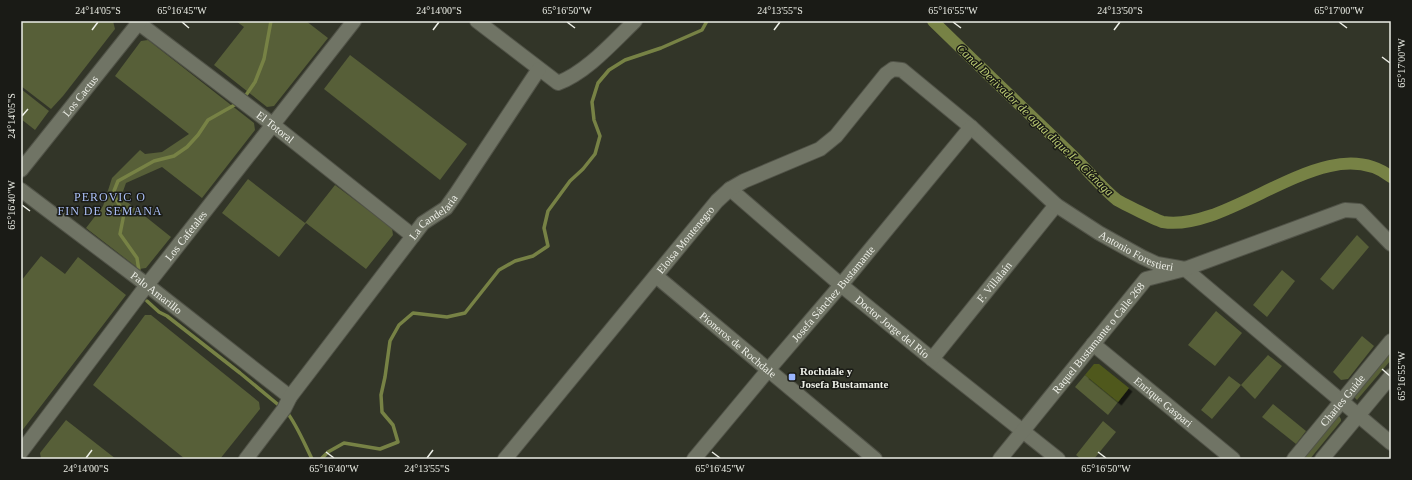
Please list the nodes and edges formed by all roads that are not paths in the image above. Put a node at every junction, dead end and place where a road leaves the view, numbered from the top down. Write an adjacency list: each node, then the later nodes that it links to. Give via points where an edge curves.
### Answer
1 (354, 21): 7 (street, Los Cafetales)
2 (477, 21): 5 (street)
3 (635, 21): 5 (street, via 591,63 568,80 558,83)
4 (138, 22): 7 (street, El Totoral); 9 (street, Los Cactus)
5 (539, 69): 13 (street, La Candelaria, via 453,199 446,208 423,223)
6 (902, 70): 8 (street, Antonio Forestieri); 10 (street, Eloisa Montenegro, via 893,69 886,74 836,136 820,149)
7 (272, 124): 13 (street, El Totoral); 19 (street, Los Cafetales)
8 (971, 127): 12 (street, Antonio Forestieri); 20 (street, Josefa Sánchez Bustamante)
9 (21, 170)
10 (730, 189): 17 (street, Eloisa Montenegro, via 717,201); 20 (street, Doctor Jorge del Río)
11 (21, 190): 19 (street, Palo Amarillo)
12 (1056, 205): 15 (street, Antonio Forestieri); 23 (street, F. Villalaín)
13 (413, 236): 26 (street, La Candelaria)
14 (1391, 244): 16 (street, Raquel Bustamante o Calle 268, via 1359,211 1345,210)
15 (1142, 258): 16 (street, Antonio Forestieri, via 1163,266); 18 (street)
16 (1185, 269): 18 (street, Raquel Bustamante o Calle 268); 27 (street, Antonio Forestieri)
17 (656, 276): 24 (street, Pioneros de Rochdale); 33 (street, Eloisa Montenegro)
18 (1146, 279): 22 (street, Raquel Bustamante o Calle 268)
19 (147, 285): 26 (street, Palo Amarillo); 31 (street, Los Cafetales)
20 (841, 285): 23 (street, Doctor Jorge del Río); 24 (street, Josefa Sánchez Bustamante)
21 (1391, 341): 27 (street, Charles Guide)
22 (1092, 344): 29 (street, Raquel Bustamante o Calle 268); 38 (street, Enrique Gaspari)
23 (932, 359): 29 (street, Doctor Jorge del Río)
24 (769, 369): 34 (street, Josefa Sánchez Bustamante); 35 (street, Pioneros de Rochdale)
25 (1391, 376): 28 (street, Charles Guide)
26 (290, 397): 32 (street, La Candelaria, via 284,409)
27 (1341, 400): 28 (street, Antonio Forestieri); 39 (street, Charles Guide)
28 (1358, 416): 30 (street, Antonio Forestieri); 40 (street, Charles Guide)
29 (1023, 430): 36 (street, Raquel Bustamante o Calle 268); 37 (street, Doctor Jorge del Río)
30 (1391, 443)
31 (21, 452)
32 (246, 459)
33 (505, 459)
34 (695, 459)
35 (875, 459)
36 (1000, 459)
37 (1058, 459)
38 (1233, 459)
39 (1294, 459)
40 (1322, 459)

